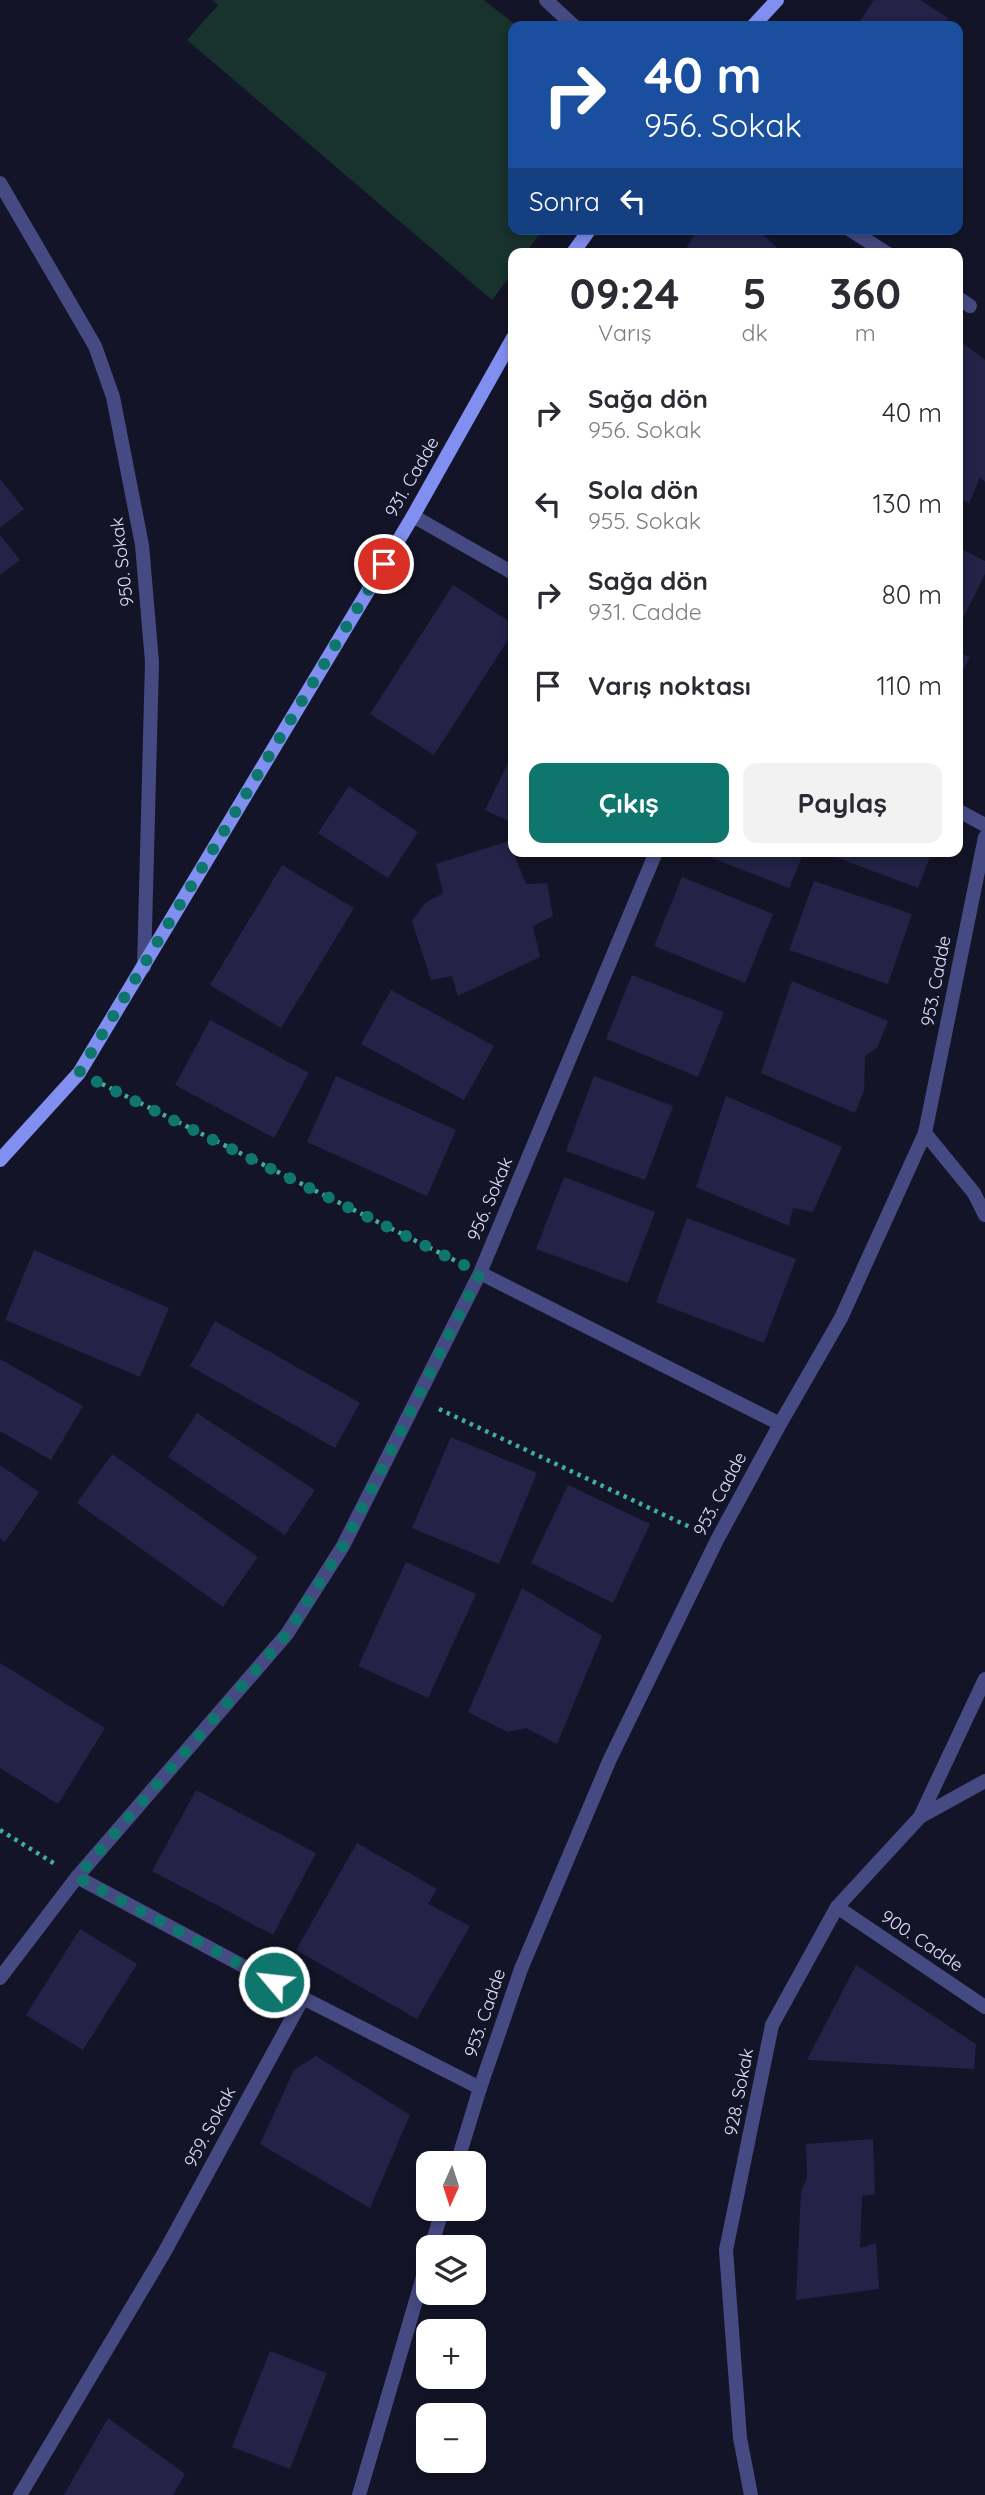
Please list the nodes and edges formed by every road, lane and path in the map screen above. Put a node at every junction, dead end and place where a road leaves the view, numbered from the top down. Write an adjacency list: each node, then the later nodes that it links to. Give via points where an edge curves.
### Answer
1 (546, 0): 3 (street)
2 (777, 0): 4 (main road)
3 (569, 21)
4 (758, 21)
5 (0, 183): 17 (street, 950. Sokak, via 95,346 113,397 142,545 152,662)
6 (858, 235): 7 (street)
7 (879, 248)
8 (963, 301): 9 (street)
9 (971, 306)
10 (508, 347): 11 (main road, 931. Cadde)
11 (412, 516): 12 (street); 17 (main road, 931. Cadde)
12 (508, 570)
13 (963, 813): 14 (street)
14 (985, 825)
15 (985, 837): 19 (street, 953. Cadde)
16 (654, 857): 22 (street, 956. Sokak)
17 (144, 967): 18 (main road, 931. Cadde)
18 (79, 1073): 20 (main road, 931. Cadde); 22 (path)
19 (925, 1133): 21 (street, via 974,1193); 24 (street, 953. Cadde, via 841,1318)
20 (0, 1160)
21 (985, 1215)
22 (480, 1273): 23 (street, 956. Sokak); 24 (street)
23 (418, 1400): 25 (path); 30 (street, 956. Sokak, via 343,1546 287,1634)
24 (780, 1424): 25 (street, 953. Cadde)
25 (717, 1540): 35 (street, 953. Cadde, via 610,1759 521,1969)
26 (985, 1679): 28 (street)
27 (985, 1781): 28 (street, 928. Sokak)
28 (920, 1817): 31 (street, 928. Sokak)
29 (0, 1830): 30 (path)
30 (77, 1877): 32 (street, 956. Sokak); 33 (street)
31 (837, 1907): 34 (street, 900. Cadde); 40 (street, 928. Sokak, via 772,2025 726,2250 740,2438)
32 (0, 1978)
33 (303, 1998): 35 (street); 38 (street, 959. Sokak, via 164,2253)
34 (985, 2007)
35 (480, 2088): 36 (street, 953. Cadde)
36 (461, 2151)
37 (416, 2300): 39 (street)
38 (20, 2495)
39 (359, 2495)
40 (751, 2495)

